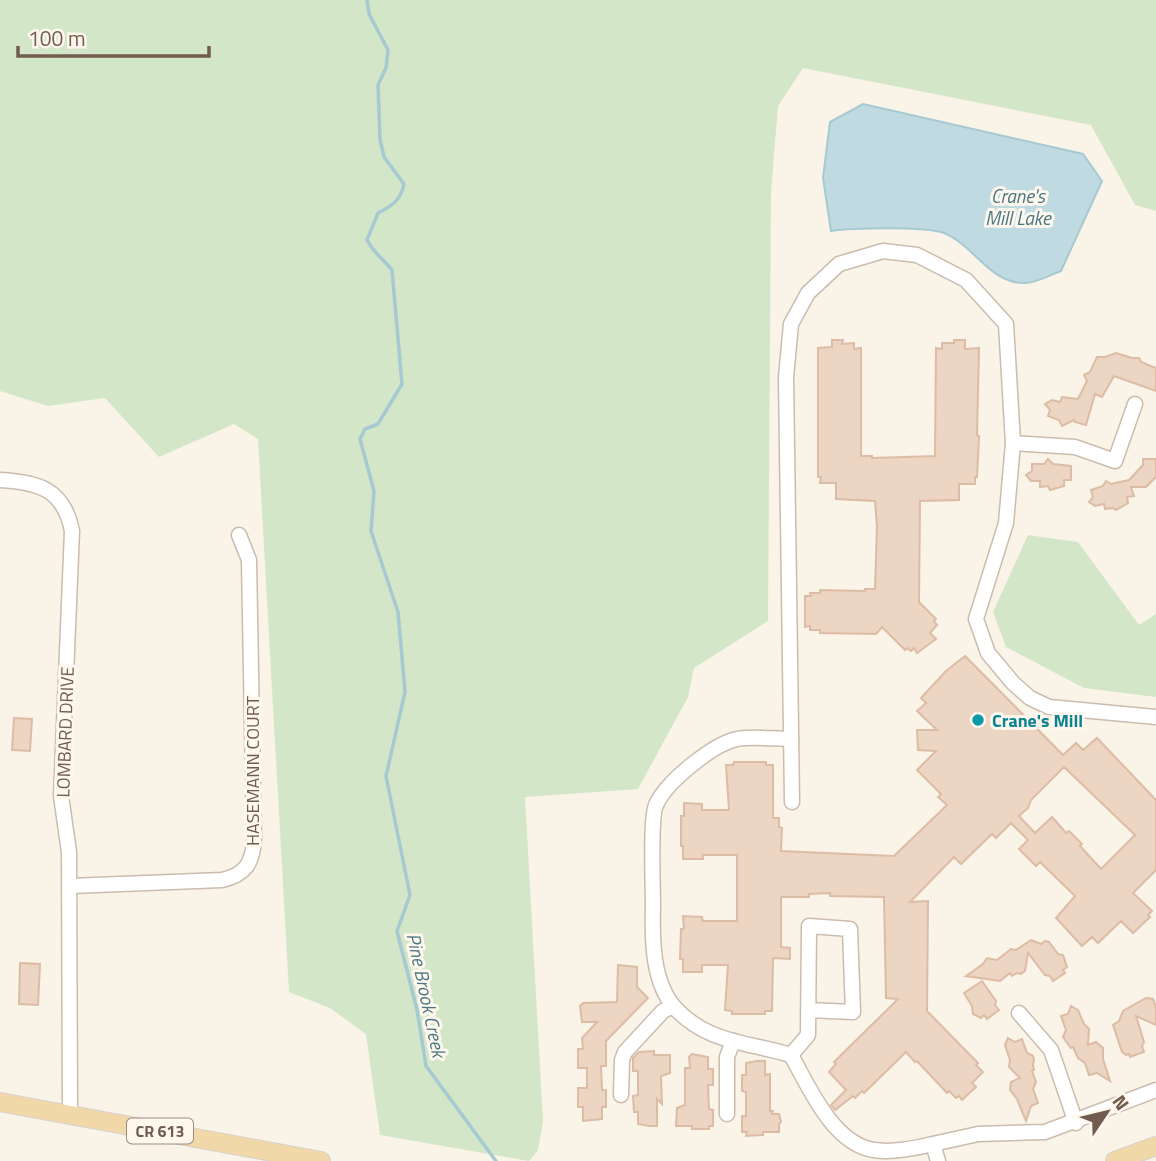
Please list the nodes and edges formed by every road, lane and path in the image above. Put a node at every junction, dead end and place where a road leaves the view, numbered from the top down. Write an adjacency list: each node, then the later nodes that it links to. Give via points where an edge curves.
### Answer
1 (1135, 404): 2 (street, via 1115,461 1075,447)
2 (1013, 443): 5 (street, via 1006,523 976,619 988,653 1013,683 1049,707); 6 (street, via 1006,324 966,279 918,255 883,251 839,264 808,293 791,324 786,377)
3 (0, 480): 8 (street, LOMBARD DRIVE, via 30,483 51,492 65,510 72,531 61,796)
4 (239, 535): 8 (street, HASEMANN COURT, via 249,560 251,860 241,874 222,880)
5 (1156, 717)
6 (791, 739): 7 (street); 9 (street, via 737,739 714,749 669,783 655,807 654,953 660,984)
7 (792, 802)
8 (70, 886): 18 (street, LOMBARD DRIVE)
9 (673, 1006): 12 (street, via 710,1035); 15 (street, via 625,1052)
10 (808, 1010): 10 (street, via 809,926 850,929 853,1012); 13 (street, via 808,1035)
11 (1019, 1013): 19 (street, via 1051,1050)
12 (733, 1041): 13 (street); 17 (street, via 727,1057)
13 (791, 1055): 20 (street, via 841,1135 872,1150)
14 (1156, 1090): 19 (street)
15 (621, 1094)
16 (0, 1102): 18 (main road, CR 613)
17 (727, 1114)
18 (70, 1115): 22 (main road, CR 613)
19 (1076, 1122): 20 (street, via 1045,1132 978,1134)
20 (933, 1144): 23 (street)
21 (1156, 1146): 24 (main road)
22 (321, 1161)
23 (938, 1161)
24 (1115, 1161)

